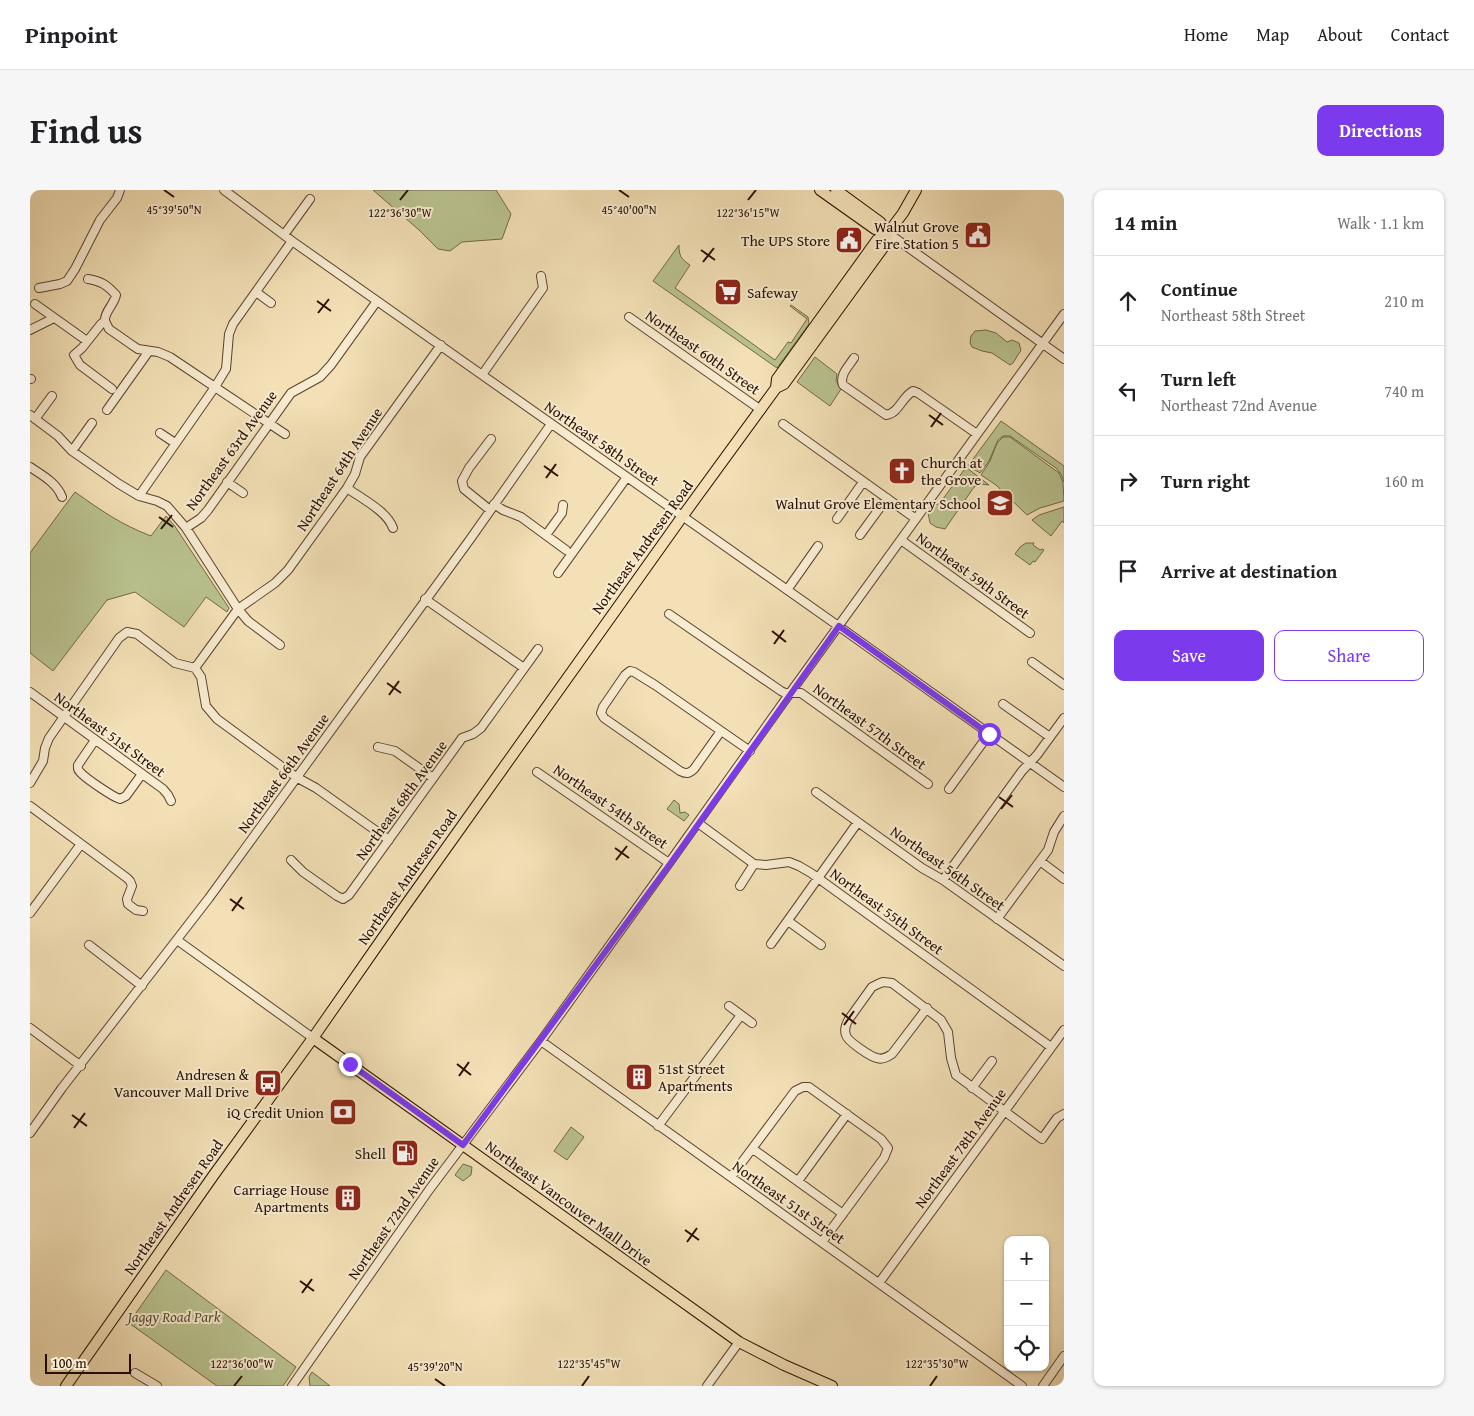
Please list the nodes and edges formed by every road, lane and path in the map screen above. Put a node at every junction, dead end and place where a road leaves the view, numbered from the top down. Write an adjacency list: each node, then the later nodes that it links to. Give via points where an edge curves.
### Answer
1 (120, 190): 12 (street, via 118,198 100,220 76,269 60,284)
2 (224, 190): 8 (street, Northeast 58th Street)
3 (820, 190): 7 (main road, via 875,229)
4 (836, 190): 7 (main road, via 880,222)
5 (916, 190): 7 (main road, Northeast Andresen Road)
6 (310, 199): 8 (street)
7 (888, 233): 23 (street); 30 (main road, Northeast Andresen Road, via 885,245 784,384); 30 (main road, Northeast Andresen Road, via 877,240 777,379)
8 (284, 235): 9 (street, Northeast 58th Street)
9 (292, 241): 13 (street); 14 (street, Northeast 58th Street)
10 (541, 276): 28 (street, via 543,288)
11 (88, 279): 20 (street, via 100,281 116,295)
12 (40, 288)
13 (256, 292): 15 (street); 29 (street, via 233,324 226,368)
14 (377, 301): 24 (street, Northeast 58th Street); 37 (street, Northeast 63rd Avenue, via 331,365 320,377 291,392)
15 (271, 303)
16 (35, 304): 19 (street)
17 (1064, 314): 23 (street, Northeast 72nd Avenue)
18 (629, 317): 34 (street, Northeast 60th Street)
19 (54, 318): 21 (street); 22 (street)
20 (105, 321): 22 (street); 25 (street, via 109,329 132,345)
21 (30, 330)
22 (87, 341): 31 (street, via 74,354 80,365)
23 (1043, 343): 27 (street); 42 (street, Northeast 72nd Avenue)
24 (441, 345): 28 (street, Northeast 58th Street); 50 (street, Northeast 64th Avenue, via 360,457)
25 (149, 351): 29 (street, via 170,357); 33 (street)
26 (854, 358): 42 (street, via 842,376 843,385 886,415 894,412 912,391)
27 (1064, 359)
28 (482, 375): 38 (street, Northeast 58th Street)
29 (216, 387): 37 (street); 44 (street)
30 (776, 388): 34 (main road, Northeast Andresen Road)
31 (112, 389)
32 (52, 396): 35 (street)
33 (107, 410)
34 (760, 410): 57 (main road, Northeast Andresen Road)
35 (32, 417): 45 (street)
36 (92, 423): 45 (street)
37 (269, 424): 41 (street); 48 (street, Northeast 63rd Avenue)
38 (551, 424): 47 (street, Northeast 58th Street); 56 (street, Northeast 66th Avenue)
39 (783, 424): 49 (street)
40 (160, 433): 44 (street)
41 (285, 434)
42 (977, 434): 59 (street, Northeast 72nd Avenue)
43 (491, 439): 56 (street, via 462,481 464,487)
44 (175, 444): 53 (street)
45 (72, 451): 53 (street)
46 (30, 467): 52 (street, via 55,485)
47 (627, 477): 57 (street, Northeast 58th Street); 67 (street)
48 (228, 482): 51 (street); 60 (street, Northeast 63rd Avenue, via 201,518)
49 (864, 482): 54 (street); 58 (street)
50 (347, 488): 61 (street, via 383,514); 70 (street, Northeast 64th Avenue, via 288,570)
51 (243, 493)
52 (62, 496)
53 (139, 496): 60 (street, via 167,506)
54 (887, 498): 59 (street); 63 (street)
55 (563, 505): 62 (street, via 562,513)
56 (492, 507): 62 (street, via 520,517); 69 (street, Northeast 66th Avenue)
57 (682, 517): 68 (street, Northeast 58th Street); 133 (main road, Northeast Andresen Road)
58 (837, 519)
59 (916, 519): 64 (street, Northeast 72nd Avenue)
60 (186, 528): 70 (street)
61 (393, 528)
62 (546, 535): 66 (street)
63 (860, 535)
64 (901, 540): 72 (street, Northeast 72nd Avenue); 73 (street, Northeast 59th Street)
65 (818, 546): 68 (street)
66 (566, 550)
67 (558, 573)
68 (787, 590): 72 (street, Northeast 58th Street)
69 (426, 599): 78 (street); 95 (street, Northeast 66th Avenue)
70 (238, 609): 74 (street, via 248,621); 77 (street, Northeast 64th Avenue)
71 (669, 614): 81 (street, Northeast 57th Street, via 781,692)
72 (839, 626): 81 (street, Northeast 72nd Avenue); 86 (street, Northeast 58th Street)
73 (1030, 633)
74 (280, 645)
75 (538, 649): 78 (street, Northeast 68th Avenue)
76 (1032, 662): 79 (street)
77 (195, 668): 83 (street, via 175,663 136,634 127,632 119,638); 95 (street, via 201,677 206,706 217,719)
78 (524, 668): 96 (street, Northeast 68th Avenue, via 481,728 462,738)
79 (1064, 685)
80 (30, 692): 83 (street, Northeast 51st Street)
81 (790, 693): 90 (street, Northeast 72nd Avenue); 98 (street, Northeast 57th Street, via 801,693)
82 (1003, 704): 87 (street)
83 (64, 717): 88 (street, Northeast 51st Street); 92 (street, via 47,742 43,761)
84 (1064, 718): 87 (street)
85 (721, 731): 85 (street, via 630,671 601,713 688,774); 90 (street)
86 (989, 734): 91 (street, Northeast 58th Street); 100 (street)
87 (1050, 737): 91 (street)
88 (95, 740): 94 (street, Northeast 51st Street); 94 (street, via 78,765 81,773 120,799 126,796)
89 (378, 747): 96 (street, via 395,751)
90 (750, 751): 106 (street, Northeast 72nd Avenue)
91 (1030, 763): 99 (street, Northeast 58th Street); 115 (street)
92 (33, 770): 97 (street)
93 (537, 772): 111 (street, Northeast 54th Street)
94 (142, 774): 102 (street, Northeast 51st Street, via 166,792)
95 (296, 777): 107 (street); 121 (street, Northeast 66th Avenue)
96 (433, 778): 107 (street, Northeast 68th Avenue)
97 (30, 783)
98 (928, 784)
99 (1064, 787)
100 (949, 789)
101 (816, 792): 105 (street, Northeast 56th Street)
102 (171, 801)
103 (30, 806): 108 (street)
104 (1064, 816): 110 (street)
105 (858, 822): 113 (street); 115 (street, Northeast 56th Street)
106 (698, 824): 111 (street, Northeast 72nd Avenue); 112 (street)
107 (389, 840): 109 (street, Northeast 68th Avenue, via 343,899)
108 (82, 844): 117 (street, via 130,881 128,904); 118 (street)
109 (291, 860)
110 (1040, 862): 114 (street); 119 (street)
111 (670, 864): 134 (street, Northeast 72nd Avenue)
112 (754, 864): 113 (street, Northeast 55th Street, via 789,862); 116 (street)
113 (818, 878): 120 (street); 135 (street, Northeast 55th Street)
114 (1064, 879)
115 (943, 880): 119 (street, Northeast 56th Street)
116 (740, 886)
117 (144, 911)
118 (30, 913)
119 (997, 919): 125 (street, Northeast 56th Street)
120 (788, 921): 122 (street); 124 (street)
121 (177, 940): 126 (street, Northeast 66th Avenue); 133 (street, Northeast Vancouver Mall Drive)
122 (771, 944)
123 (88, 945): 126 (street)
124 (821, 945)
125 (1064, 966)
126 (142, 986): 137 (street, Northeast 66th Avenue)
127 (728, 1006): 129 (street)
128 (927, 1008): 128 (street, via 892,1054 885,1058 868,1054 846,1035 848,1019 872,988 883,982 892,983); 138 (street, via 941,1020 948,1032 950,1058 956,1075)
129 (741, 1015): 130 (street); 142 (street)
130 (752, 1023)
131 (30, 1028): 137 (street)
132 (1064, 1030): 135 (street, Northeast 78th Avenue)
133 (313, 1038): 144 (main road, Northeast Vancouver Mall Drive); 154 (main road, Northeast Andresen Road)
134 (540, 1041): 142 (street, Northeast 51st Street); 144 (street, Northeast 72nd Avenue)
135 (1051, 1047): 139 (street, Northeast 78th Avenue)
136 (992, 1061): 138 (street)
137 (81, 1066): 143 (street, Northeast 66th Avenue)
138 (972, 1088): 139 (street)
139 (1005, 1110): 141 (street, via 1042,1139 1057,1118); 150 (street, Northeast 78th Avenue)
140 (847, 1114): 145 (street, via 809,1087 802,1087); 147 (street); 148 (street, via 882,1139 888,1148)
141 (1064, 1114)
142 (658, 1126): 146 (street, Northeast 51st Street)
143 (30, 1133)
144 (463, 1145): 151 (main road, Northeast Vancouver Mall Drive); 156 (street, Northeast 72nd Avenue)
145 (753, 1148): 146 (street); 147 (street)
146 (731, 1177): 149 (street, Northeast 51st Street)
147 (798, 1181): 148 (street)
148 (843, 1214): 149 (street)
149 (822, 1242): 150 (street, Northeast 51st Street)
150 (879, 1283): 159 (street, Northeast 51st Street)
151 (739, 1342): 157 (street); 158 (main road, Northeast Vancouver Mall Drive)
152 (1064, 1356): 160 (street)
153 (135, 1373): 155 (street)
154 (66, 1386)
155 (157, 1386)
156 (292, 1386)
157 (707, 1386)
158 (832, 1386)
159 (1022, 1386)
160 (1043, 1386)

